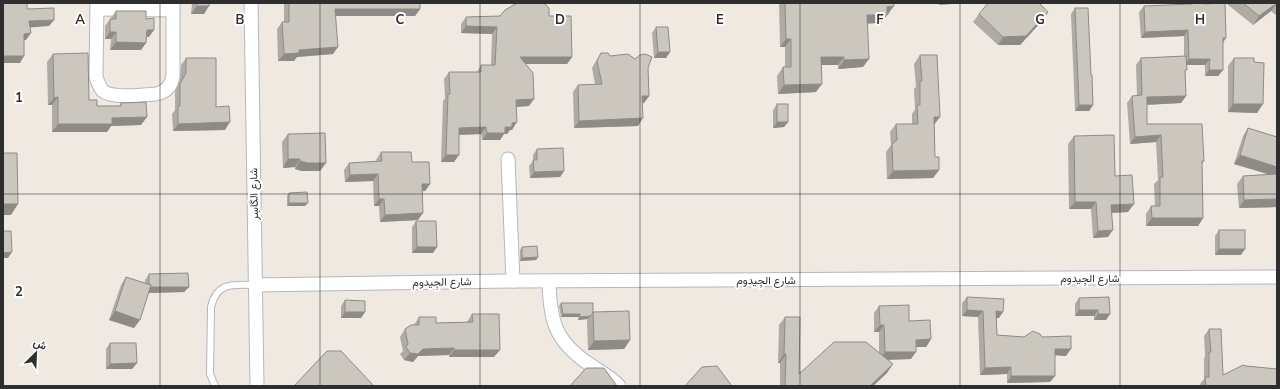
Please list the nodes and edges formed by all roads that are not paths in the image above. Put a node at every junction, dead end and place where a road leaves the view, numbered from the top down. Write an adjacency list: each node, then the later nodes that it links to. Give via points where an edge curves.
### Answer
1 (251, 3): 8 (street, شارع الكَاسِر)
2 (97, 6): 3 (street); 3 (street, via 96,77 103,91 110,95 119,95 156,94 170,86 173,75)
3 (173, 6)
4 (508, 159): 6 (street)
5 (1277, 277): 7 (street, شارع الجِيدوم)
6 (513, 281): 7 (street, شارع الجِيدوم); 8 (street, شارع الجِيدوم)
7 (549, 282): 11 (street, via 550,304 558,333 578,357)
8 (255, 285): 9 (lane, via 228,285 218,292 212,302 210,374); 10 (street, شارع الكَاسِر)
9 (215, 386)
10 (257, 386)
11 (619, 386)

